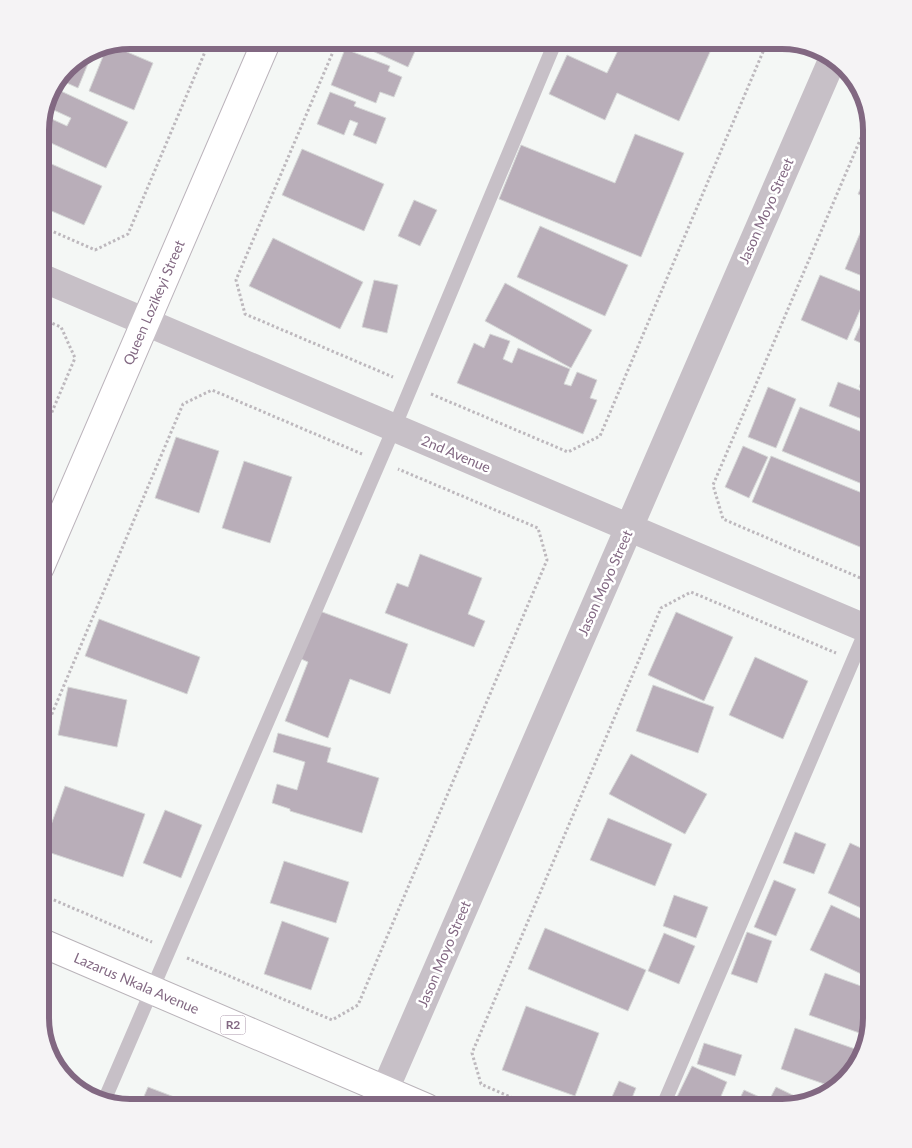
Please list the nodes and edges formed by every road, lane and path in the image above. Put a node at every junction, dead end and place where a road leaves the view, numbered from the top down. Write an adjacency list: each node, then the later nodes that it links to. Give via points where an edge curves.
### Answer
1 (206, 49): 8 (path, via 128,234 95,250)
2 (263, 49): 11 (main road, Queen Lozikeyi Street)
3 (334, 49): 12 (path, via 236,280 245,314)
4 (552, 49): 12 (lane)
5 (764, 49): 12 (path, via 600,436 568,452)
6 (830, 65): 15 (street, Jason Moyo Street)
7 (863, 133): 17 (path, via 713,485 723,519)
8 (49, 230)
9 (49, 281): 11 (street, 2nd Avenue)
10 (49, 321): 13 (path, via 61,326 75,358)
11 (145, 322): 14 (street, 2nd Avenue); 16 (main road, Queen Lozikeyi Street)
12 (412, 385): 14 (lane)
13 (49, 419)
14 (394, 428): 15 (street, 2nd Avenue); 22 (lane)
15 (629, 528): 18 (street, 2nd Avenue); 24 (street, Jason Moyo Street)
16 (49, 546)
17 (863, 579)
18 (863, 622)
19 (863, 639): 20 (lane)
20 (853, 660): 25 (path, via 691,592 661,608 472,1053 481,1084); 26 (lane)
21 (49, 946): 22 (main road, Lazarus Nkala Avenue / R2)
22 (150, 990): 23 (lane); 24 (main road, Lazarus Nkala Avenue / R2)
23 (106, 1095)
24 (381, 1099)
25 (515, 1099)
26 (666, 1099)

